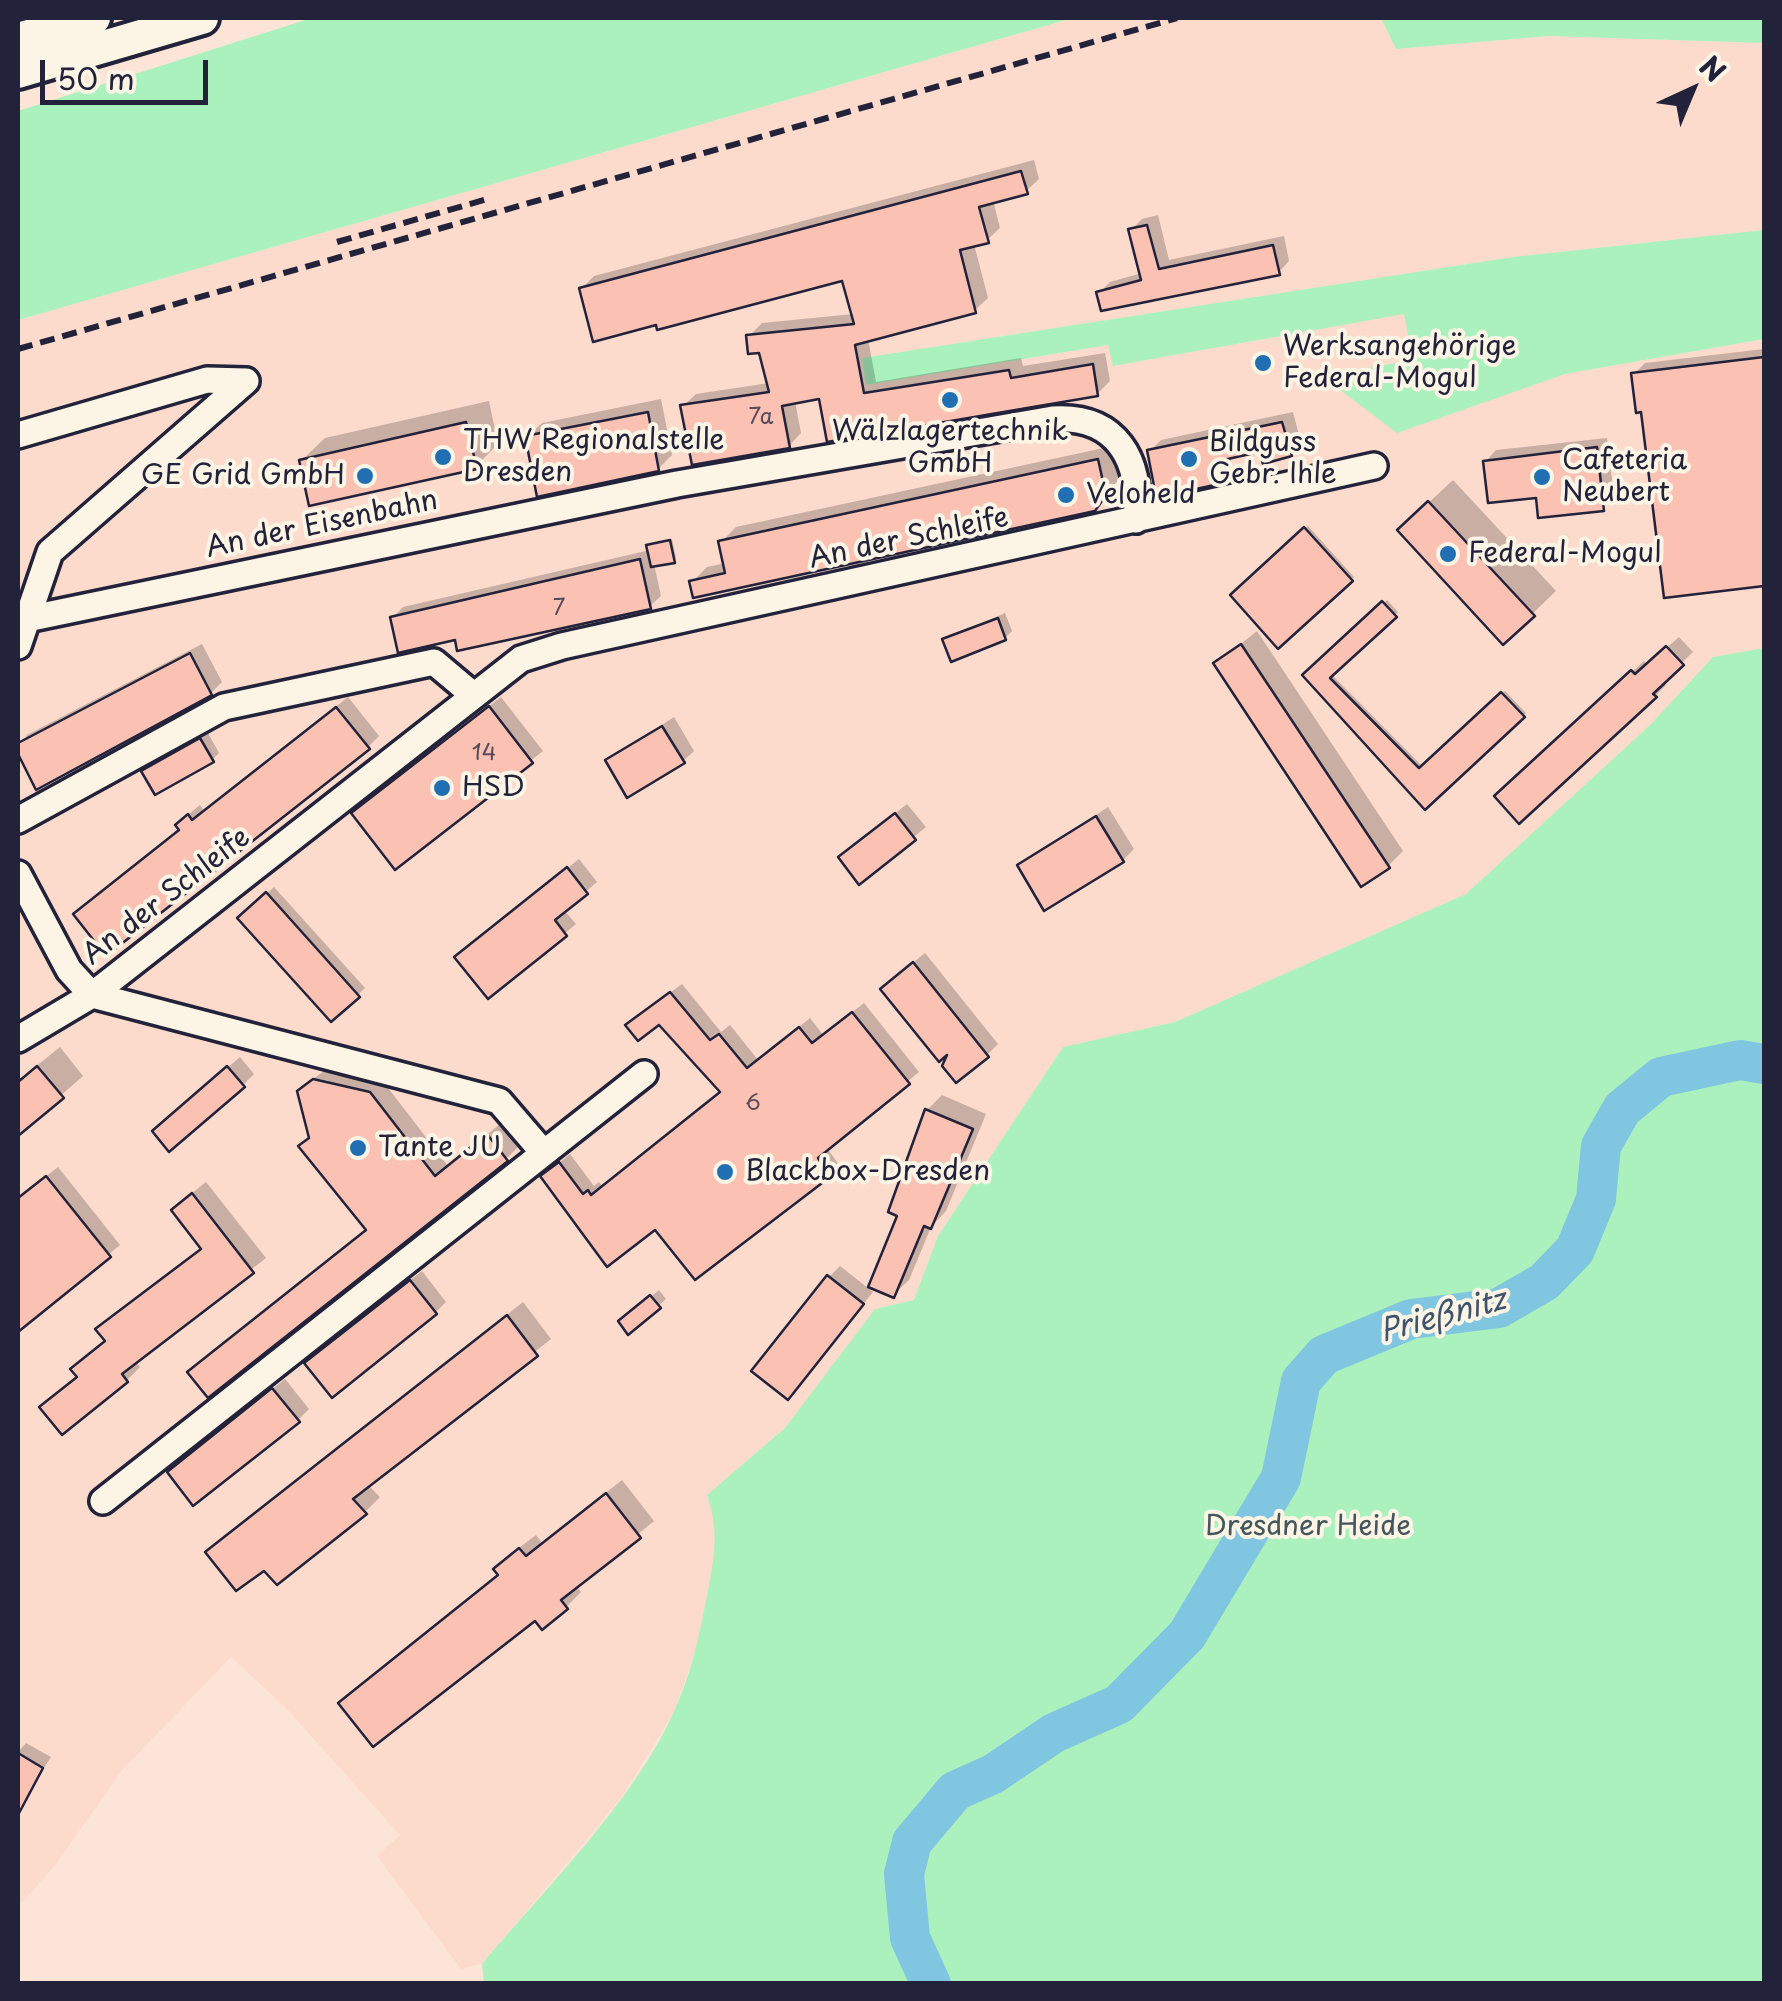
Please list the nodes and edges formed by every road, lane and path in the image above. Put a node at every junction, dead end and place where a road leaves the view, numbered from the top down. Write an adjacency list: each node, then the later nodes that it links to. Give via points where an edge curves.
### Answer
1 (94, 18): 3 (main road)
2 (202, 18): 4 (main road)
3 (18, 39)
4 (18, 72)
5 (18, 436): 8 (street, via 207,380 246,381 50,552)
6 (1374, 466): 7 (street, An der Schleife)
7 (1136, 520): 8 (street, An der Eisenbahn, via 1138,498 1127,460 1103,425 1082,417 1053,419 677,484); 10 (street, An der Schleife, via 562,646 521,659)
8 (22, 616): 9 (street)
9 (18, 646)
10 (472, 694): 11 (street, via 434,662 224,707); 13 (street, An der Schleife)
11 (18, 820)
12 (18, 874): 13 (street, via 68,970)
13 (92, 994): 14 (street); 16 (street, An der Schleife, via 499,1101)
14 (18, 1039)
15 (644, 1074): 16 (street)
16 (542, 1152): 17 (street)
17 (103, 1501)

